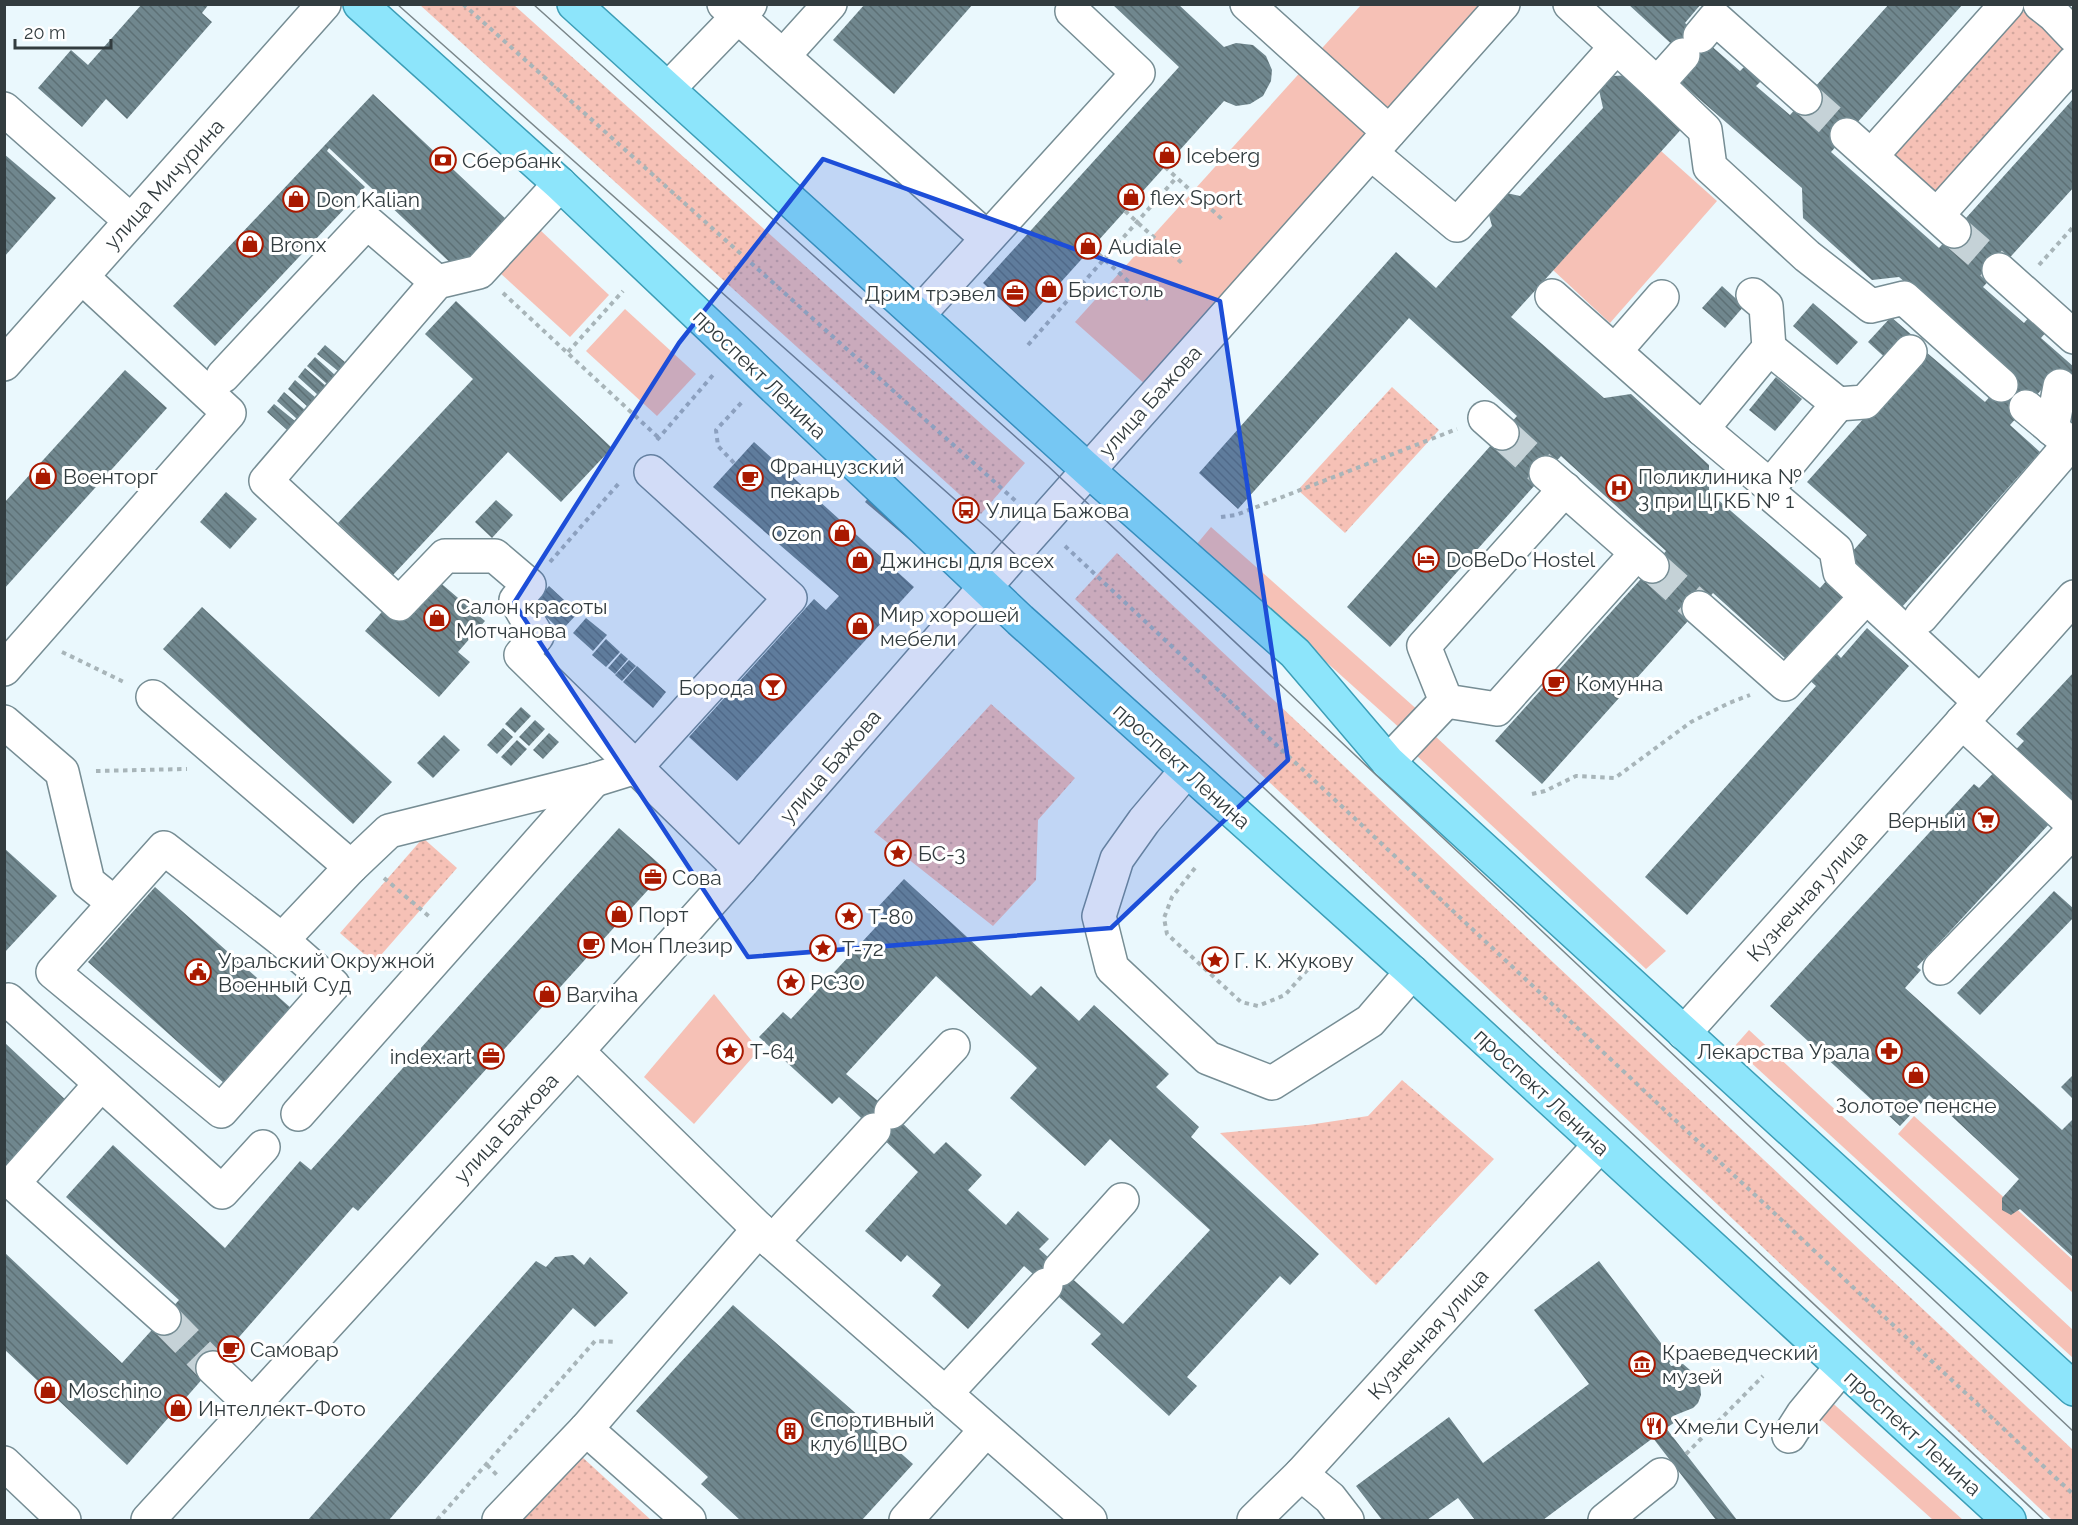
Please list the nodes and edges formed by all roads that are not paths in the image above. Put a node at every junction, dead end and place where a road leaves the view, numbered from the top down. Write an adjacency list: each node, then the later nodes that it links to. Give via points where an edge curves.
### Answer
1 (324, 4): 22 (street, улица Мичурина)
2 (360, 4): 21 (main road, проспект Ленина)
3 (574, 4): 15 (main road)
4 (830, 4): 12 (street)
5 (1247, 4): 19 (street)
6 (1503, 4): 19 (street, улица Бажова)
7 (1570, 4): 11 (street)
8 (2007, 4): 20 (street)
9 (737, 8): 12 (street); 15 (street)
10 (1072, 11): 23 (street, via 1138,73)
11 (1616, 47): 14 (street); 19 (street, via 1457,225)
12 (783, 56): 23 (street)
13 (2073, 62): 20 (street, via 1946,223)
14 (1657, 84): 16 (street, via 1716,18); 37 (street, via 1705,130 1710,167 1807,256 1871,306 1904,298)
15 (668, 89): 30 (main road)
16 (1805, 98)
17 (4, 109): 22 (street)
18 (1847, 135): 20 (street)
19 (1380, 143): 44 (street, улица Бажова)
20 (1871, 156)
21 (560, 184): 26 (street, via 479,272); 46 (main road, проспект Ленина)
22 (131, 221): 24 (street, улица Мичурина)
23 (987, 238): 30 (street)
24 (82, 277): 35 (street, улица Мичурина); 51 (street, via 228,413)
25 (2008, 279): 31 (street)
26 (437, 282): 36 (street, via 367,222); 57 (street, via 266,481 399,604 446,556 495,556 529,585 516,600 537,636 521,655)
27 (1754, 295): 32 (street, via 1766,306)
28 (1552, 296): 33 (street)
29 (1662, 297): 33 (street)
30 (918, 315): 44 (main road)
31 (2073, 337)
32 (1769, 348): 39 (street); 41 (street)
33 (1615, 351): 41 (street)
34 (1910, 352): 39 (street, via 1865,402)
35 (4, 364)
36 (223, 376)
37 (2001, 385)
38 (2060, 386): 42 (street)
39 (1838, 404): 45 (street)
40 (2026, 407): 42 (street)
41 (1702, 429): 45 (street)
42 (2065, 440): 50 (street)
43 (658, 458): 57 (street, via 790,598)
44 (1088, 470): 46 (street, улица Бажова); 56 (main road, via 1295,653)
45 (1770, 486): 47 (street, via 1774,496 1836,550 1840,572)
46 (986, 587): 58 (main road, проспект Ленина); 63 (street, улица Бажова)
47 (1866, 597): 49 (street, via 1785,684); 54 (street)
48 (2073, 597): 54 (street, Кузнечная улица)
49 (1699, 608)
50 (1921, 617)
51 (4, 669)
52 (153, 697): 62 (street)
53 (1446, 701): 53 (street, via 1424,646 1556,481 1644,559 1497,709); 56 (street)
54 (1971, 712): 60 (street); 69 (street, Кузнечная улица)
55 (4, 722): 64 (street, via 62,772 82,889)
56 (1388, 762): 69 (main road)
57 (636, 767): 59 (street); 63 (street)
58 (1187, 770): 67 (main road, проспект Ленина); 67 (street, via 1118,859 1100,916 1112,968 1208,1058 1272,1083 1370,1021)
59 (594, 780): 62 (street, via 389,831); 73 (street)
60 (2073, 825)
61 (2073, 830): 66 (street)
62 (356, 863): 65 (street)
63 (740, 868): 71 (street, улица Бажова)
64 (114, 903): 65 (street, via 164,848); 65 (street, via 53,972 221,1111 333,985)
65 (282, 940)
66 (1940, 968)
67 (1412, 972): 74 (main road, проспект Ленина)
68 (4, 1003): 72 (street, via 8,1000)
69 (1684, 1033): 81 (main road)
70 (952, 1046): 77 (street, via 883,1121)
71 (577, 1051): 77 (street); 83 (street, улица Бажова)
72 (101, 1084): 75 (street, via 222,1192); 78 (street, via 13,1183)
73 (298, 1114)
74 (1600, 1145): 80 (main road, проспект Ленина); 88 (street, Кузнечная улица)
75 (263, 1147)
76 (1122, 1200): 82 (street)
77 (766, 1235): 82 (street); 84 (street)
78 (164, 1318)
79 (213, 1368): 83 (street)
80 (1841, 1368): 86 (street); 99 (main road, проспект Ленина)
81 (2073, 1389)
82 (945, 1394): 85 (street)
83 (252, 1404): 92 (street, улица Бажова)
84 (586, 1429): 93 (street); 94 (street)
85 (986, 1430): 95 (street); 96 (street)
86 (1789, 1436)
87 (4, 1463): 91 (street)
88 (1301, 1474): 97 (street, Кузнечная улица); 98 (street, via 1330,1498)
89 (1661, 1475): 90 (street)
90 (1618, 1517)
91 (64, 1521)
92 (148, 1521)
93 (499, 1521)
94 (689, 1521)
95 (906, 1521)
96 (1090, 1521)
97 (1254, 1521)
98 (1347, 1521)
99 (2009, 1521)

